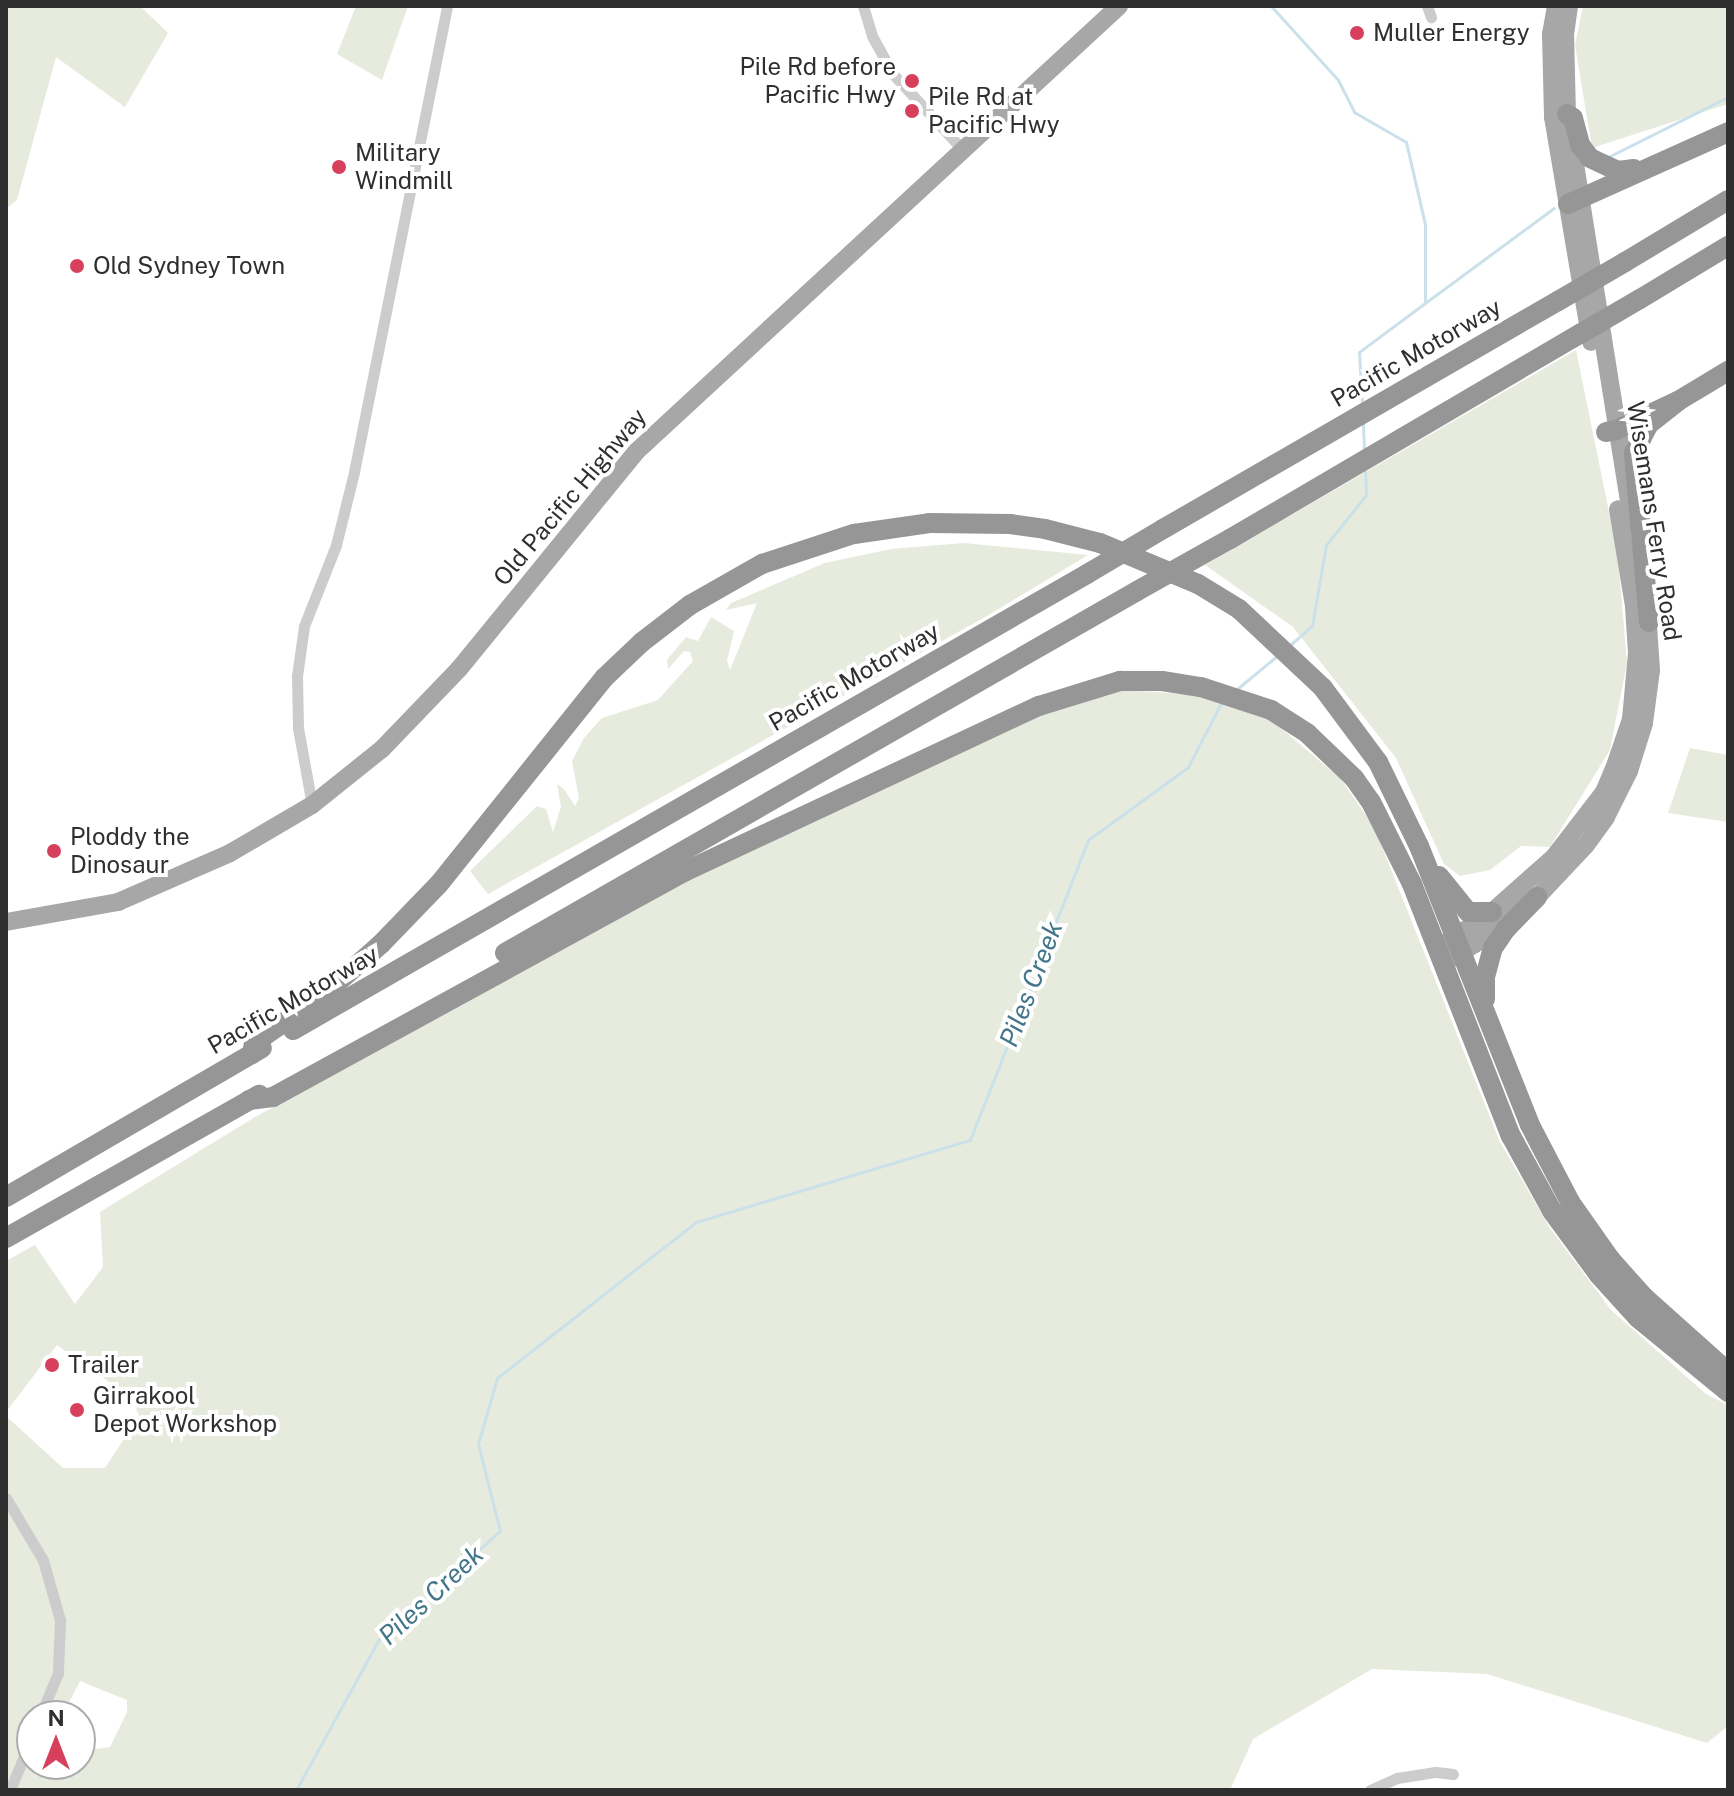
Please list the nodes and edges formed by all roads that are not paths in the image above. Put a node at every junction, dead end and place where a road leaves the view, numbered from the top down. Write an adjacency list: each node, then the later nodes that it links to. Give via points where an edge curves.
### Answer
1 (447, 6): 17 (street, via 354,472 336,545 304,626 297,676 298,728)
2 (863, 6): 8 (street, via 893,74)
3 (1119, 6): 8 (main road, Old Pacific Highway)
4 (1556, 6): 11 (main road, Wisemans Ferry Road, via 1550,77)
5 (1569, 6): 6 (main road, Wisemans Ferry Road)
6 (1567, 114): 9 (highway, via 1584,152 1605,168 1629,171); 11 (main road, Wisemans Ferry Road)
7 (1728, 132): 9 (highway)
8 (963, 150): 17 (main road, Old Pacific Highway, via 637,451 423,709)
9 (1666, 159): 11 (highway)
10 (1728, 200): 25 (highway, Pacific Motorway, bridge)
11 (1575, 201): 15 (main road, Wisemans Ferry Road)
12 (1728, 246): 26 (highway, bridge, via 1230,539)
13 (1728, 371): 14 (highway)
14 (1678, 401): 15 (highway); 16 (highway, via 1649,424 1634,453)
15 (1611, 431): 16 (main road, Wisemans Ferry Road); 20 (main road, Wisemans Ferry Road, via 1637,630 1631,719 1604,792 1581,825 1554,857)
16 (1649, 622): 19 (main road, Wisemans Ferry Road, via 1650,686 1629,771 1597,832)
17 (312, 805): 21 (main road, Old Pacific Highway, via 230,853 118,902)
18 (1419, 846): 20 (highway, via 1468,912); 22 (highway); 25 (highway, via 1378,762 1300,662 1239,609 1198,584 1100,543 1045,529 969,522 901,525 854,534 762,564 681,611 604,678 439,884 381,944 322,996 254,1043)
19 (1537, 897): 22 (main road, Wisemans Ferry Road); 24 (highway, via 1493,948 1484,990)
20 (1492, 912): 22 (main road, Wisemans Ferry Road)
21 (6, 922)
22 (1459, 946): 23 (main road, Wisemans Ferry Road); 24 (highway)
23 (1439, 955): 26 (highway, via 1412,884 1371,802 1323,747 1271,710 1201,687 1120,681 1039,706 684,872 273,1097); 30 (highway, via 1511,1136 1552,1211 1638,1318)
24 (1489, 1023): 29 (highway, via 1545,1157 1589,1230 1644,1297)
25 (252, 1054): 27 (highway, Pacific Motorway)
26 (249, 1100): 28 (highway)
27 (6, 1197)
28 (6, 1238)
29 (1728, 1372)
30 (1728, 1392)
31 (6, 1498): 32 (street, via 43,1560 60,1620 58,1673)
32 (47, 1700)
33 (1453, 1774): 34 (street, via 1397,1778)
34 (1370, 1790)

